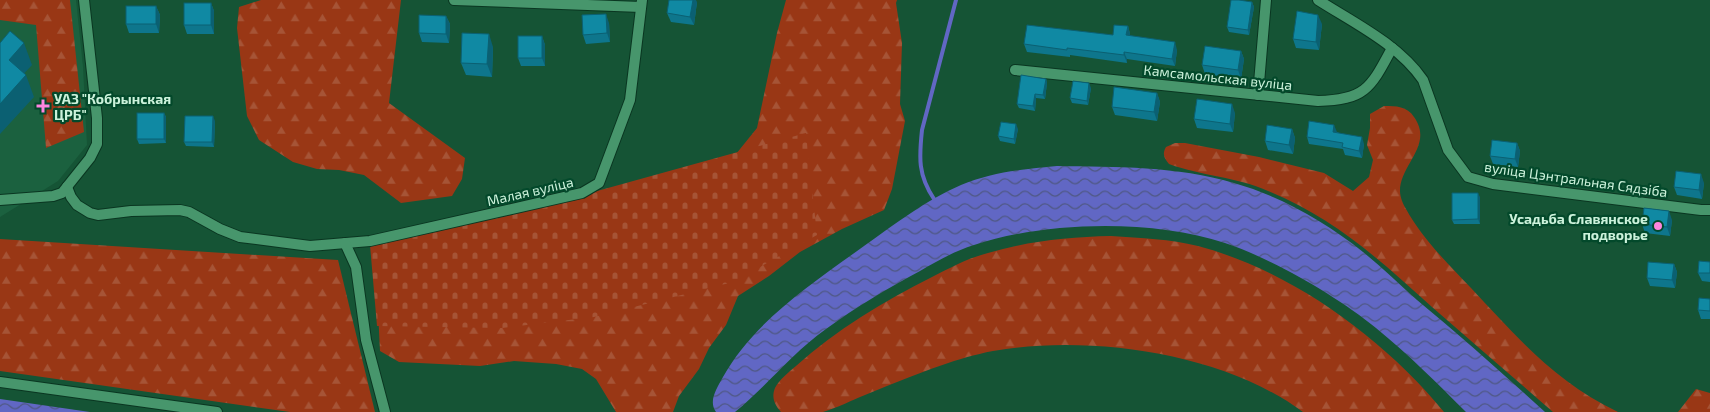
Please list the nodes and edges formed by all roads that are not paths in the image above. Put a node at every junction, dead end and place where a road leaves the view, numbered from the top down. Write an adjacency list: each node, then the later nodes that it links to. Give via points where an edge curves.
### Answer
1 (84, 0): 9 (street, via 97,144)
2 (454, 0): 5 (street, Малая вуліца)
3 (1266, 0): 8 (street)
4 (1318, 0): 6 (street, вуліца Цэнтральная Сядзіба)
5 (642, 4): 12 (street, Малая вуліца, via 630,100 599,183 582,193)
6 (1392, 48): 8 (street, Камсамольская вуліца, via 1369,86 1351,98 1318,101); 11 (street, вуліца Цэнтральная Сядзіба, via 1423,80 1448,150 1468,177 1493,184)
7 (1015, 70): 8 (street, Камсамольская вуліца)
8 (1258, 95)
9 (67, 187): 10 (street, via 53,196); 12 (street, Малая вуліца, via 77,205 98,215 180,210 240,237 310,246)
10 (0, 200)
11 (1710, 210)
12 (345, 243): 15 (street, via 356,267 366,340)
13 (0, 382): 14 (street)
14 (217, 412)
15 (385, 412)

